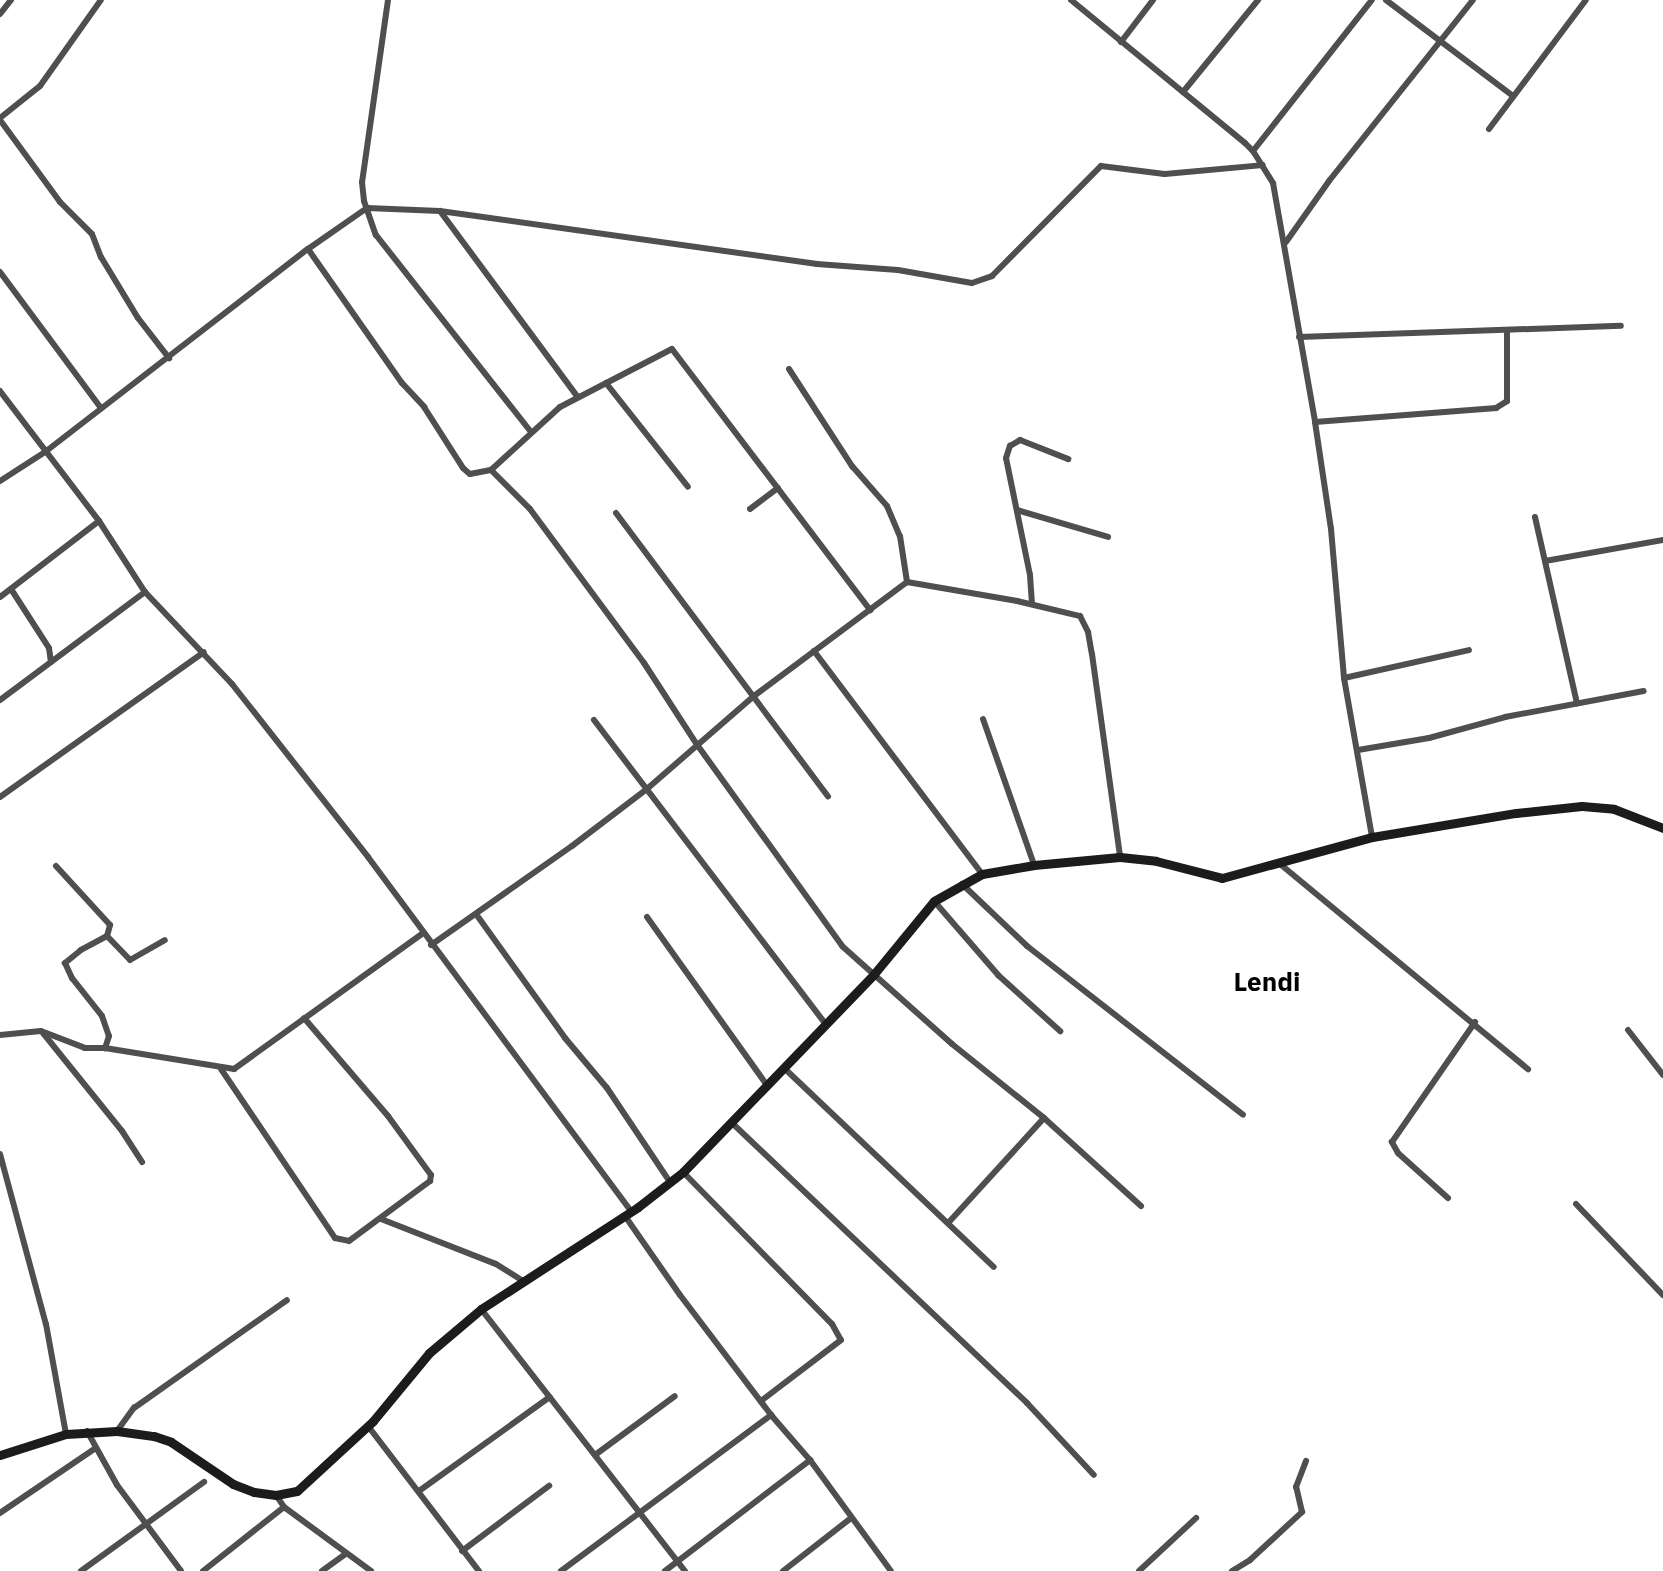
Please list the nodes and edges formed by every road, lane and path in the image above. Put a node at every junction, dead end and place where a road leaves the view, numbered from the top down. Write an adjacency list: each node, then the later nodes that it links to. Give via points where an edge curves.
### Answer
1 (11, 0): 11 (street)
2 (101, 0): 16 (street, via 40,86)
3 (388, 0): 20 (street, via 362,182)
4 (1071, 0): 13 (street)
5 (1153, 0): 13 (street)
6 (1258, 0): 14 (street)
7 (1372, 0): 18 (street)
8 (1386, 0): 12 (street)
9 (1473, 0): 12 (street)
10 (1586, 0): 15 (street)
11 (0, 14)
12 (1441, 41): 15 (street); 22 (street)
13 (1121, 42): 14 (street)
14 (1183, 92): 18 (street)
15 (1513, 96): 17 (street)
16 (0, 119): 28 (street, via 60,202 92,234 138,318)
17 (1489, 129)
18 (1253, 151): 19 (street)
19 (1263, 165): 21 (street, via 1165,174 1101,166 992,276 971,283); 22 (street, via 1273,184)
20 (367, 208): 21 (street); 23 (street); 35 (street, via 376,235)
21 (440, 211): 32 (street)
22 (1286, 242): 27 (street)
23 (308, 249): 28 (street); 38 (street, via 402,383 424,407 453,457 470,474)
24 (0, 272): 33 (street)
25 (1621, 326): 26 (street)
26 (1507, 330): 27 (street); 34 (street, via 1507,401 1496,408)
27 (1300, 337): 34 (street)
28 (169, 358): 33 (street)
29 (789, 369): 50 (street, via 852,466 891,514)
30 (606, 383): 32 (street); 40 (street); 41 (street, via 671,348)
31 (0, 391): 36 (street)
32 (577, 396): 35 (street)
33 (101, 408): 36 (street)
34 (1315, 422): 60 (street, via 1331,530)
35 (530, 432): 38 (street)
36 (45, 452): 39 (street); 46 (street)
37 (1068, 459): 43 (street, via 1027,441 1015,442 1006,458)
38 (491, 470): 67 (street, via 543,526 644,663)
39 (0, 481)
40 (688, 487)
41 (778, 488): 42 (street); 55 (street)
42 (750, 509)
43 (1017, 510): 47 (street); 54 (street)
44 (616, 513): 62 (street)
45 (1535, 517): 49 (street)
46 (99, 521): 51 (street); 52 (street)
47 (1108, 537)
48 (1663, 540): 49 (street)
49 (1545, 561): 64 (street)
50 (907, 582): 54 (street); 55 (street)
51 (11, 589): 53 (street); 59 (street, via 49,648)
52 (145, 592): 58 (street); 59 (street)
53 (0, 597)
54 (1032, 604): 74 (street, via 1080,616 1088,632)
55 (870, 610): 57 (street)
56 (1469, 650): 60 (street)
57 (814, 651): 62 (street); 78 (street)
58 (204, 652): 71 (street); 83 (street, via 258,715)
59 (51, 662): 63 (street)
60 (1343, 678): 68 (street)
61 (1644, 691): 64 (street)
62 (754, 696): 67 (street); 70 (street)
63 (0, 700)
64 (1577, 704): 68 (street)
65 (983, 719): 76 (street)
66 (594, 720): 69 (street)
67 (698, 746): 69 (street); 87 (street, via 842,946)
68 (1358, 750): 73 (street)
69 (648, 788): 81 (street); 90 (street)
70 (828, 796)
71 (0, 797)
72 (1663, 828): 73 (main road, via 1614,809 1582,806)
73 (1372, 837): 75 (main road)
74 (1120, 857): 75 (main road, via 1222,878); 76 (main road)
75 (1280, 864): 89 (street)
76 (1034, 865): 78 (main road)
77 (56, 866): 84 (street, via 108,921)
78 (982, 874): 79 (main road)
79 (962, 884): 80 (main road); 101 (street, via 1027,946)
80 (934, 901): 87 (main road); 93 (street, via 998,975)
81 (477, 914): 86 (street); 107 (street, via 565,1038 607,1088)
82 (647, 917): 100 (street)
83 (423, 933): 86 (street); 88 (street)
84 (107, 936): 85 (street, via 130,960); 95 (street, via 65,963 107,1027)
85 (165, 940)
86 (431, 945): 111 (street, via 558,1109)
87 (874, 974): 90 (main road); 102 (street)
88 (304, 1018): 97 (street, via 242,1065); 112 (street, via 388,1116 431,1175 430,1181)
89 (1475, 1022): 98 (street); 108 (street, via 1392,1142 1398,1153)
90 (826, 1024): 96 (main road)
91 (1629, 1030): 99 (street)
92 (41, 1031): 94 (street); 95 (street, via 85,1048); 105 (street)
93 (1060, 1031)
94 (0, 1035)
95 (106, 1048): 97 (street)
96 (784, 1068): 100 (main road); 113 (street)
97 (221, 1069): 112 (street, via 335,1238 349,1241)
98 (1528, 1069)
99 (1663, 1074)
100 (766, 1084): 103 (main road)
101 (1243, 1115)
102 (1044, 1118): 110 (street); 113 (street)
103 (731, 1122): 106 (main road); 132 (street, via 1027,1403)
104 (0, 1153): 126 (street, via 46,1324)
105 (142, 1162)
106 (683, 1172): 107 (main road); 121 (street, via 832,1324 841,1340)
107 (670, 1182): 111 (main road)
108 (1448, 1198)
109 (1576, 1203): 116 (street)
110 (1141, 1206)
111 (628, 1213): 115 (main road); 121 (street, via 680,1295)
112 (381, 1219): 115 (street, via 496,1264)
113 (949, 1222): 114 (street)
114 (994, 1267)
115 (523, 1281): 118 (main road)
116 (1663, 1295)
117 (287, 1300): 125 (street, via 134,1408)
118 (481, 1309): 120 (street); 123 (main road, via 429,1353)
119 (675, 1396): 129 (street)
120 (550, 1397): 129 (street); 135 (street)
121 (761, 1401): 122 (street)
122 (771, 1415): 130 (street); 138 (street)
123 (368, 1426): 135 (street); 136 (main road, via 314,1479 297,1491)
124 (87, 1431): 125 (main road); 126 (main road); 127 (street)
125 (117, 1431): 136 (main road, via 171,1442 233,1483)
126 (66, 1434): 128 (main road)
127 (94, 1449): 139 (street); 142 (street)
128 (0, 1455)
129 (595, 1455): 138 (street)
130 (810, 1460): 140 (street); 145 (street)
131 (1306, 1461): 158 (street, via 1296,1488 1302,1513)
132 (1094, 1475)
133 (204, 1482): 142 (street)
134 (550, 1486): 143 (street)
135 (419, 1491): 143 (street)
136 (276, 1495): 137 (street)
137 (284, 1507): 144 (street); 148 (street)
138 (641, 1512): 145 (street); 152 (street)
139 (0, 1513)
140 (851, 1518): 155 (street); 156 (street)
141 (1196, 1518): 157 (street)
142 (145, 1524): 146 (street); 147 (street)
143 (462, 1552): 151 (street)
144 (345, 1553): 149 (street); 150 (street)
145 (678, 1561): 153 (street); 154 (street)
146 (81, 1571)
147 (181, 1571)
148 (203, 1571)
149 (322, 1571)
150 (370, 1571)
151 (479, 1571)
152 (561, 1571)
153 (665, 1571)
154 (685, 1571)
155 (783, 1571)
156 (891, 1571)
157 (1139, 1571)
158 (1232, 1571)

